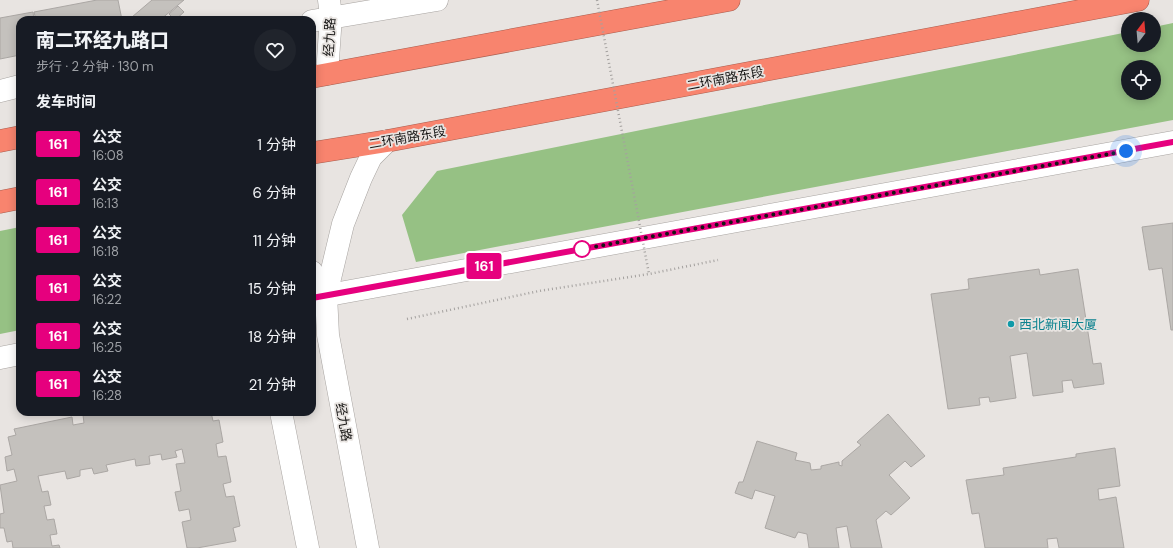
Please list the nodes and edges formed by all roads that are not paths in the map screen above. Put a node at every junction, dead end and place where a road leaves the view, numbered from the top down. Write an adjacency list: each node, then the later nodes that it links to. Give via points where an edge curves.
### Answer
1 (437, 0): 4 (main road)
2 (729, 0): 5 (highway)
3 (1138, 0): 10 (highway, 二环南路东段)
4 (324, 12): 5 (main road, 经九路)
5 (319, 76)
6 (16, 87): 7 (main road)
7 (0, 91)
8 (16, 138): 9 (highway)
9 (0, 141)
10 (387, 141): 12 (highway, 二环南路东段); 16 (main road, via 371,157 361,178)
11 (1173, 142): 16 (main road)
12 (316, 151)
13 (16, 199): 14 (highway)
14 (0, 202)
15 (316, 286): 16 (main road)
16 (319, 297): 21 (main road, 经九路)
17 (16, 355): 18 (main road)
18 (0, 358)
19 (282, 416): 20 (main road)
20 (308, 548)
21 (368, 548)

